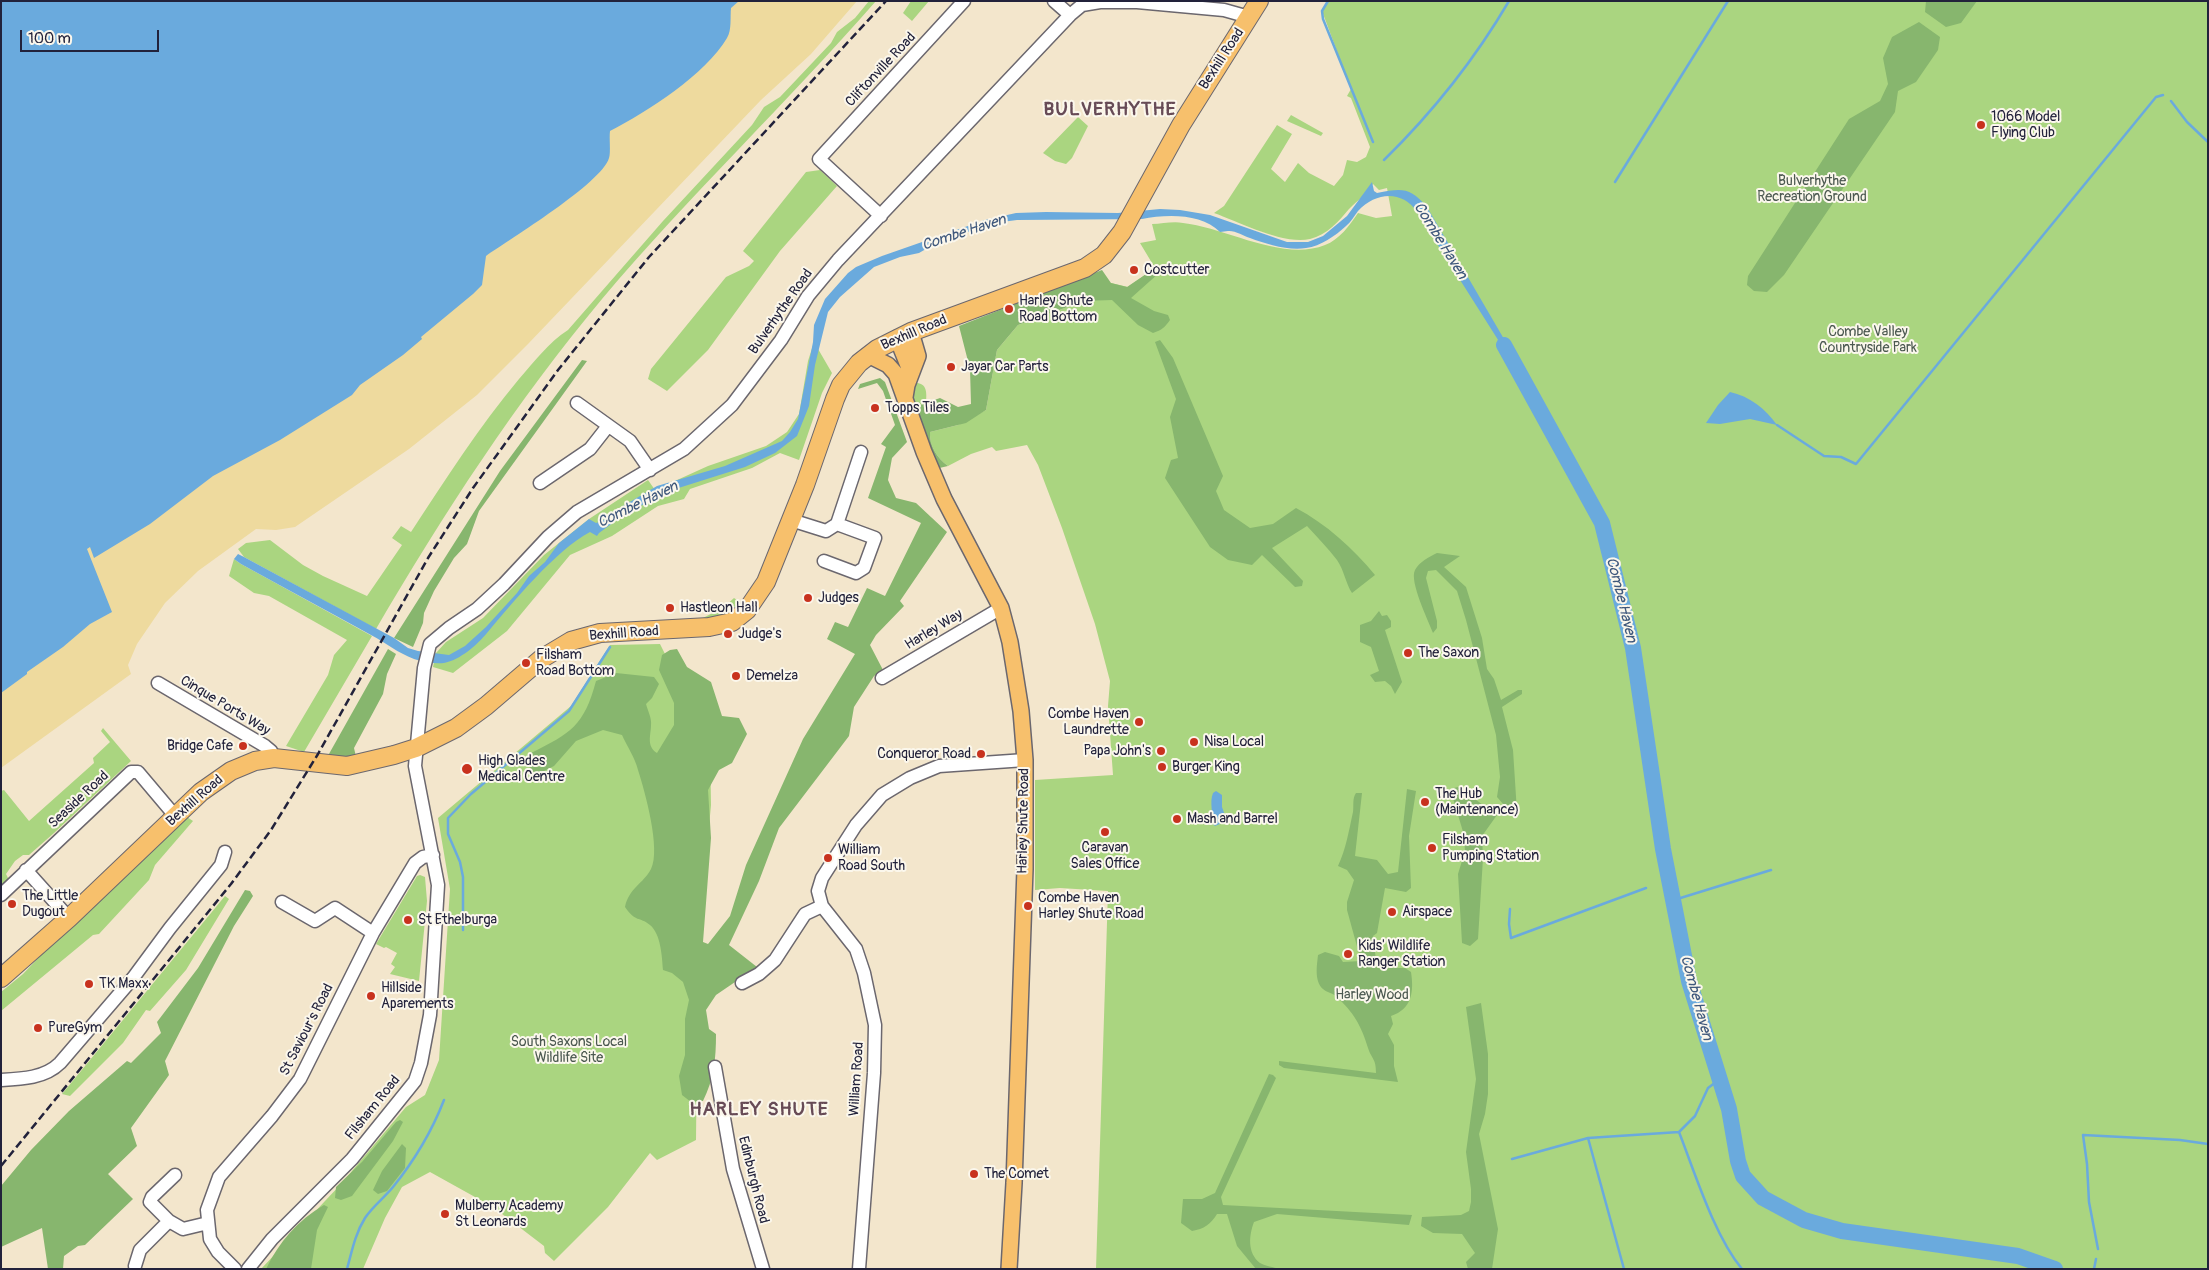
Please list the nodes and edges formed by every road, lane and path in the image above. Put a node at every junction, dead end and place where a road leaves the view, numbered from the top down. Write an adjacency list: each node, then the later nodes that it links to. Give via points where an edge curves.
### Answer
1 (964, 1): 6 (street, Cliftonville Road, via 819,159)
2 (1054, 1): 4 (street)
3 (1259, 1): 5 (highway, Bexhill Road)
4 (1070, 15): 5 (street, Bulverhythe Road, via 1082,5 1094,2 1137,2 1224,10); 6 (street, Bulverhythe Road)
5 (1249, 17): 7 (highway, Bexhill Road, via 1181,125 1122,232 1104,255 1085,268)
6 (881, 216): 13 (street, Bulverhythe Road, via 808,296 781,340 732,405 684,449)
7 (904, 335): 8 (highway, Bexhill Road); 9 (main road, Harley Shute Road, via 918,356)
8 (868, 355): 9 (main road, Harley Shute Road, via 892,368); 15 (highway, Bexhill Road, via 841,385)
9 (906, 397): 18 (main road, Harley Shute Road, via 924,452 944,498)
10 (578, 403): 11 (street)
11 (608, 426): 13 (street, via 630,441); 14 (street, via 590,449)
12 (861, 452): 16 (street)
13 (650, 470): 21 (street, Bulverhythe Road, via 577,512 477,609 430,644 424,668)
14 (540, 483)
15 (791, 520): 16 (street, via 826,531); 21 (highway, Bexhill Road, via 766,582 747,610 732,622 709,627 600,633 571,640 541,658 471,718)
16 (837, 524): 17 (street, via 875,538 864,568 856,573)
17 (824, 560)
18 (1001, 608): 19 (street, Harley Way); 23 (main road, Harley Shute Road, via 1021,711)
19 (882, 678)
20 (158, 683): 22 (street, Cinque Ports Way, via 265,746)
21 (416, 748): 22 (highway, Bexhill Road, via 346,766); 26 (street, Filsham Road, via 416,772)
22 (274, 758): 24 (highway, Bexhill Road, via 255,761 230,771)
23 (1025, 760): 30 (street, via 939,766 882,795 856,825 822,878 818,891); 45 (main road, Harley Shute Road)
24 (176, 816): 27 (street, Seaside Road, via 138,772 131,772); 31 (highway, Bexhill Road)
25 (224, 852): 36 (street, via 221,865 133,978 56,1068 39,1075)
26 (433, 855): 32 (street, St Saviour's Road, via 415,863); 42 (street, Filsham Road, via 438,885 430,1015 415,1081 352,1159 272,1238)
27 (26, 870): 28 (street, Seaside Road); 31 (street)
28 (1, 895)
29 (282, 902): 32 (street, via 316,921 335,908)
30 (822, 906): 34 (street, via 805,914 775,960); 44 (street, William Road, via 856,949 876,1025)
31 (70, 918): 33 (highway, Bexhill Road)
32 (372, 933): 39 (street, St Saviour's Road, via 300,1079 219,1177 207,1210)
33 (1, 978)
34 (742, 983)
35 (715, 1066): 43 (street, Edinburgh Road, via 733,1169)
36 (1, 1080)
37 (175, 1174): 38 (street, via 150,1202)
38 (169, 1221): 39 (street, via 183,1229); 40 (street, via 140,1250)
39 (208, 1223): 41 (street, St Saviour's Road, via 210,1239)
40 (135, 1266)
41 (235, 1269)
42 (248, 1269)
43 (763, 1269)
44 (859, 1269)
45 (1009, 1269)

